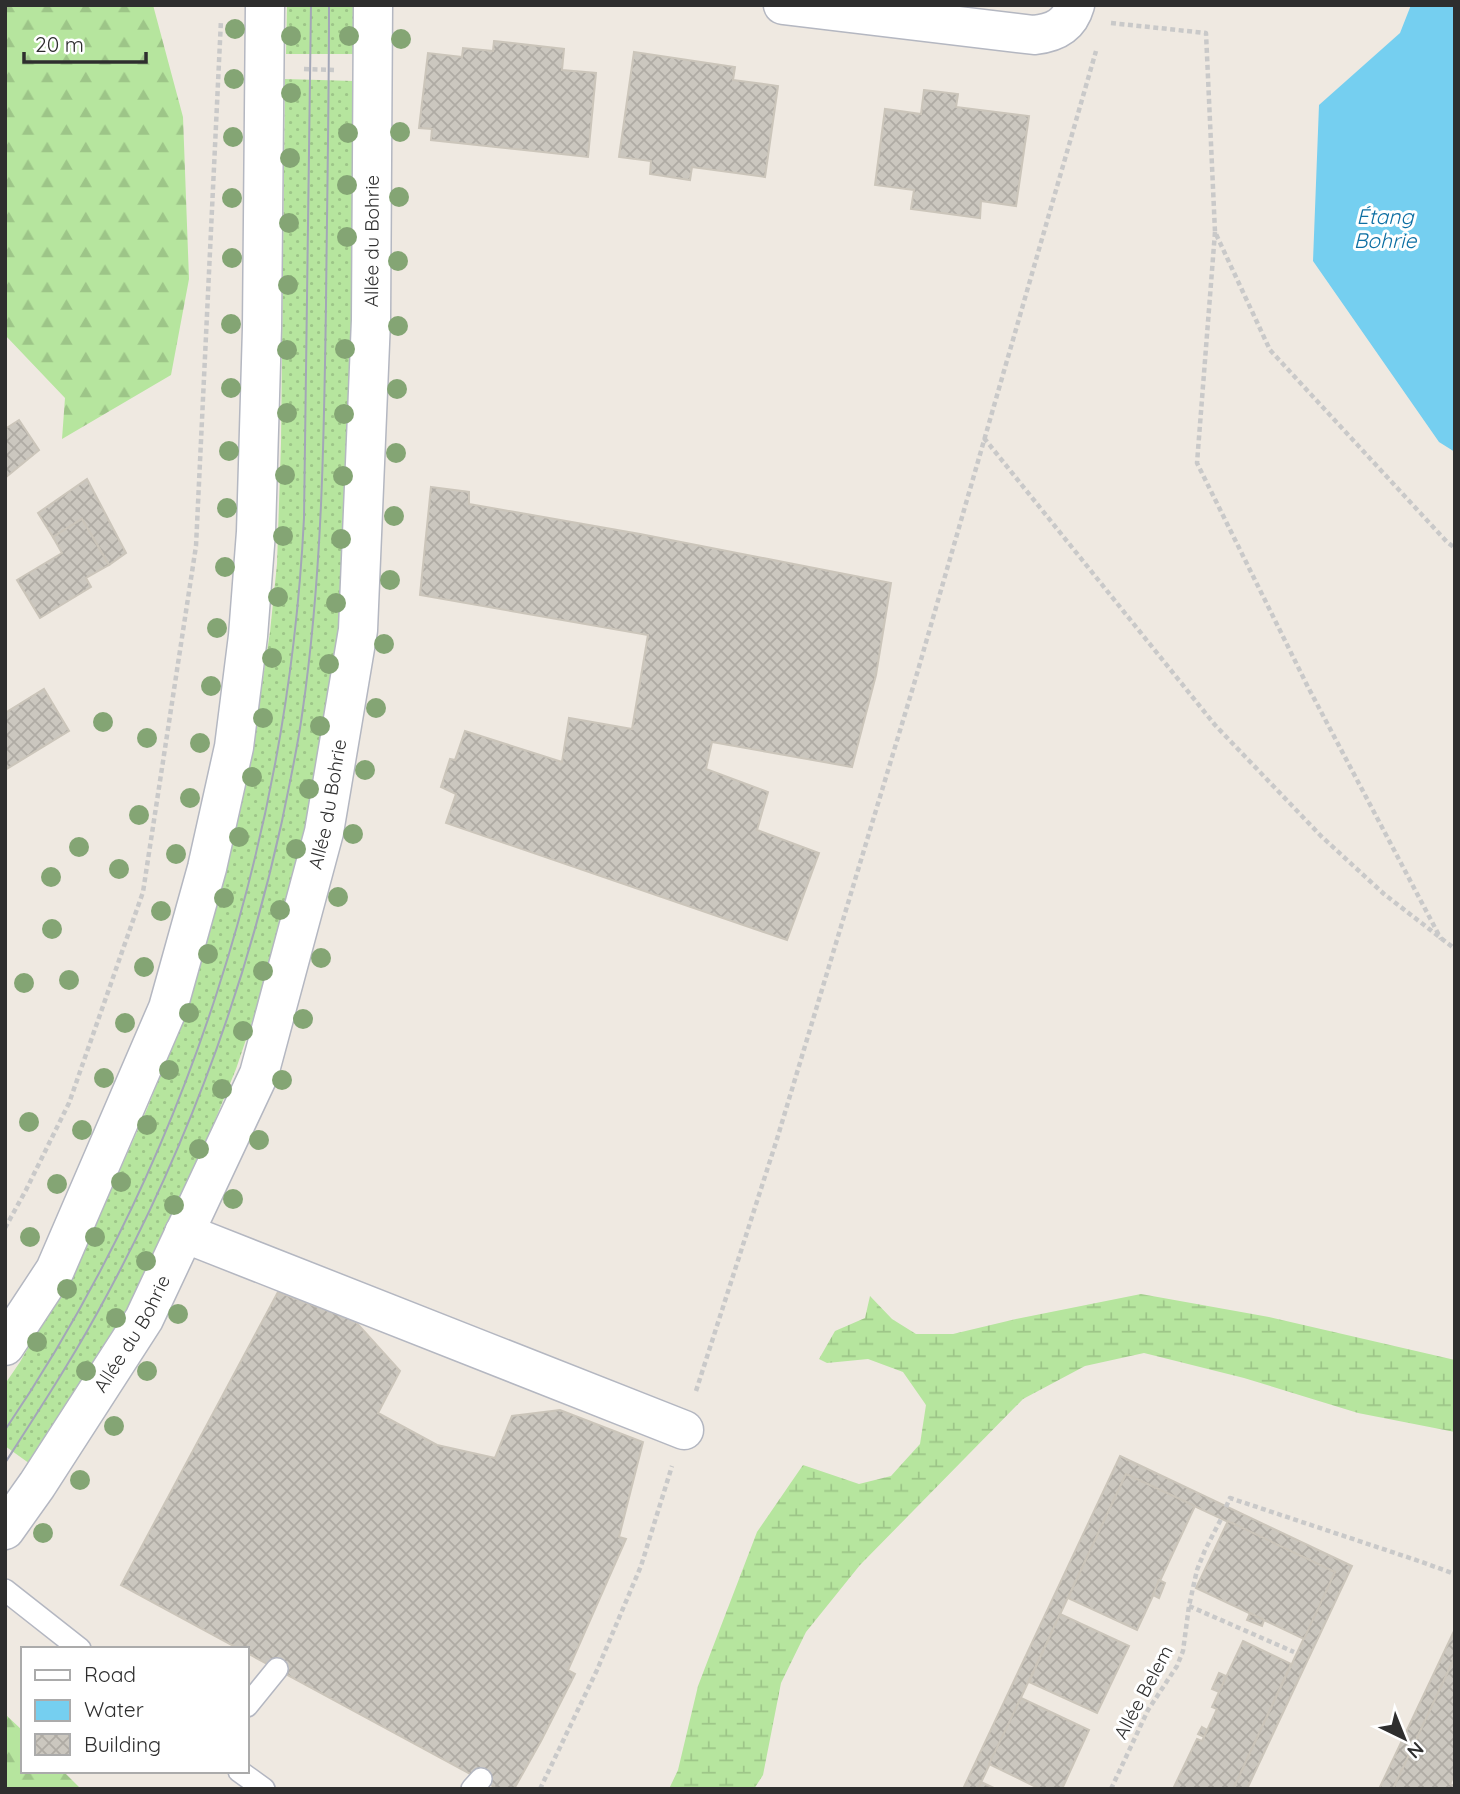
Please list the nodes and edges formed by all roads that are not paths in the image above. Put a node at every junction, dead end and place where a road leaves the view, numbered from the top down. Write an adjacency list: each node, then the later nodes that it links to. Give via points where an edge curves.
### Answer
1 (264, 5): 6 (main road, via 256,533 234,747 168,1008 55,1270)
2 (373, 5): 5 (main road, Allée du Bohrie, via 371,320 358,630 324,832 259,1074)
3 (783, 5): 4 (main road, via 1034,35 1059,29 1072,13)
4 (1090, 14)
5 (184, 1233): 7 (main road); 8 (main road, Allée du Bohrie, via 144,1319)
6 (5, 1346)
7 (684, 1430)
8 (5, 1530)
9 (5, 1590): 10 (lane)
10 (77, 1647)
11 (277, 1669): 12 (lane)
12 (248, 1705)
13 (242, 1773): 14 (lane)
14 (264, 1789)

